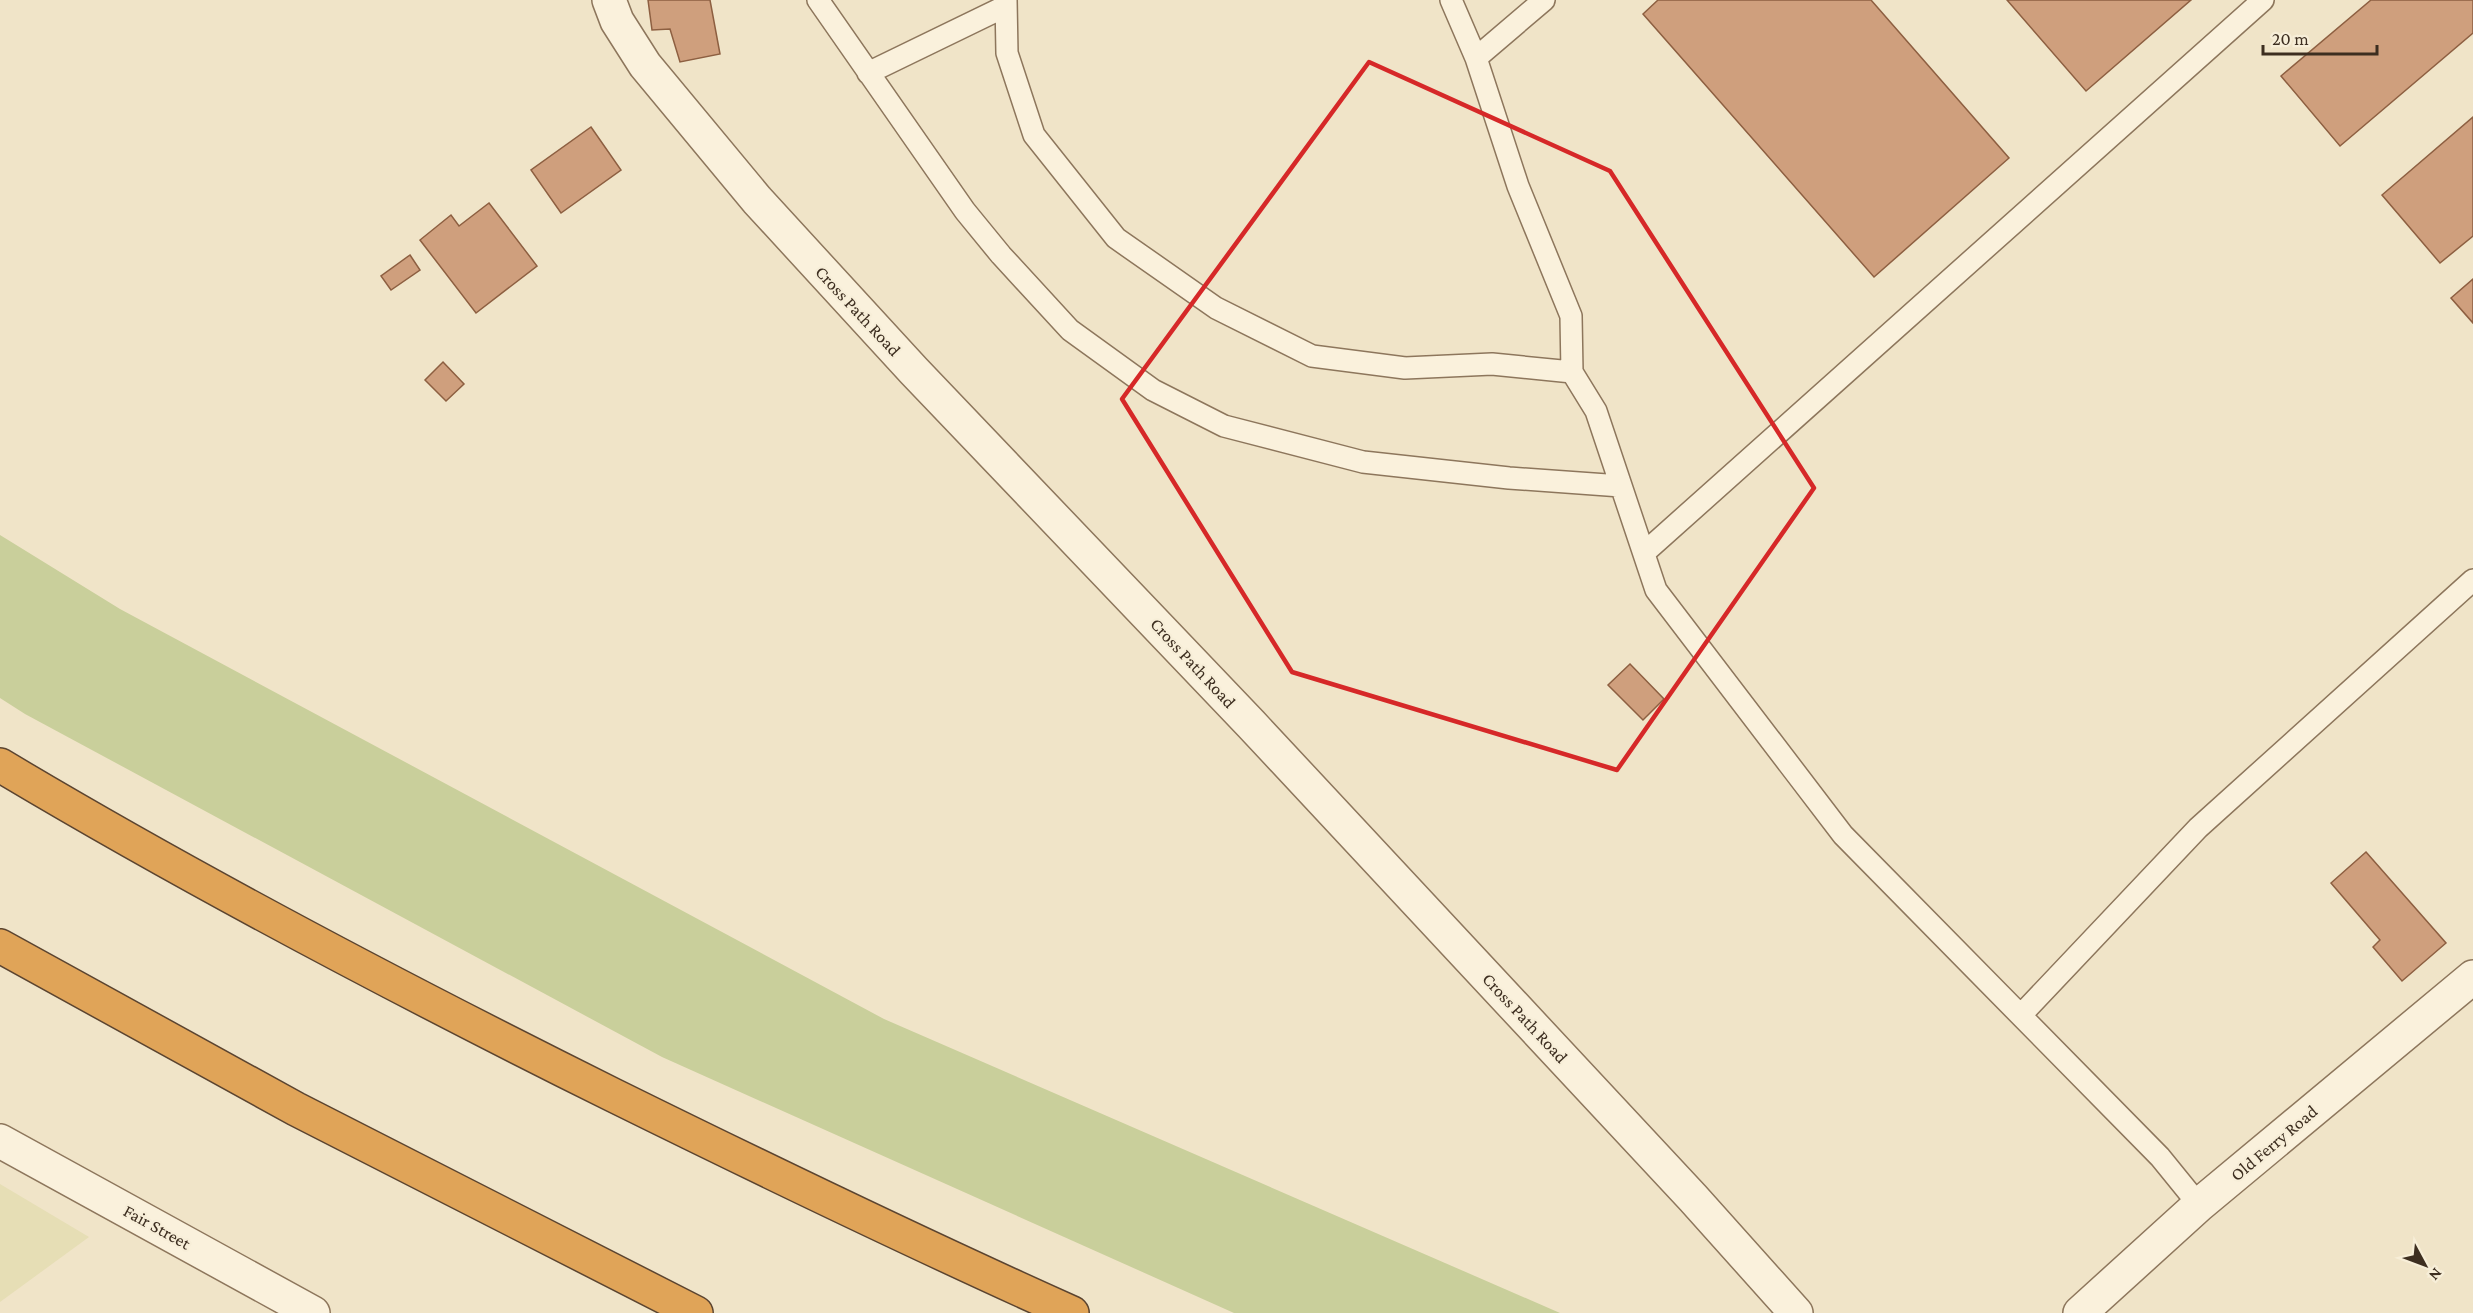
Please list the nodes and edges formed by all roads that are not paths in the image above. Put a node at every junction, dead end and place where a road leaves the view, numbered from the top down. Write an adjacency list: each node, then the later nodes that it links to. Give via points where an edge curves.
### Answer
1 (609, 0): 22 (street, Cross Path Road, via 617,21 645,65 796,244 1259,732)
2 (818, 0): 8 (lane)
3 (1451, 0): 7 (lane)
4 (1544, 0): 7 (lane)
5 (2263, 0): 11 (lane)
6 (1006, 3): 8 (lane); 9 (lane, via 1007,53 1034,135 1116,238 1216,308 1312,356 1406,368 1492,364)
7 (1476, 58): 9 (lane, via 1518,186 1571,316)
8 (868, 73): 10 (lane, via 964,211 1001,255 1070,330 1153,390 1224,426 1363,462)
9 (1572, 372): 10 (lane, via 1596,411)
10 (1622, 486): 11 (lane)
11 (1644, 553): 16 (lane, via 1656,590 1843,835)
12 (2473, 580): 16 (lane, via 2198,828)
13 (0, 765): 21 (highway, via 256,909 538,1057)
14 (0, 946): 20 (highway, via 317,1120)
15 (2473, 977): 18 (street, Old Ferry Road)
16 (2020, 1016): 18 (lane, via 2160,1157)
17 (0, 1141): 19 (street, Fair Street)
18 (2199, 1205): 23 (street, Old Ferry Road)
19 (313, 1313)
20 (696, 1313)
21 (1072, 1313)
22 (1796, 1313)
23 (2080, 1313)

